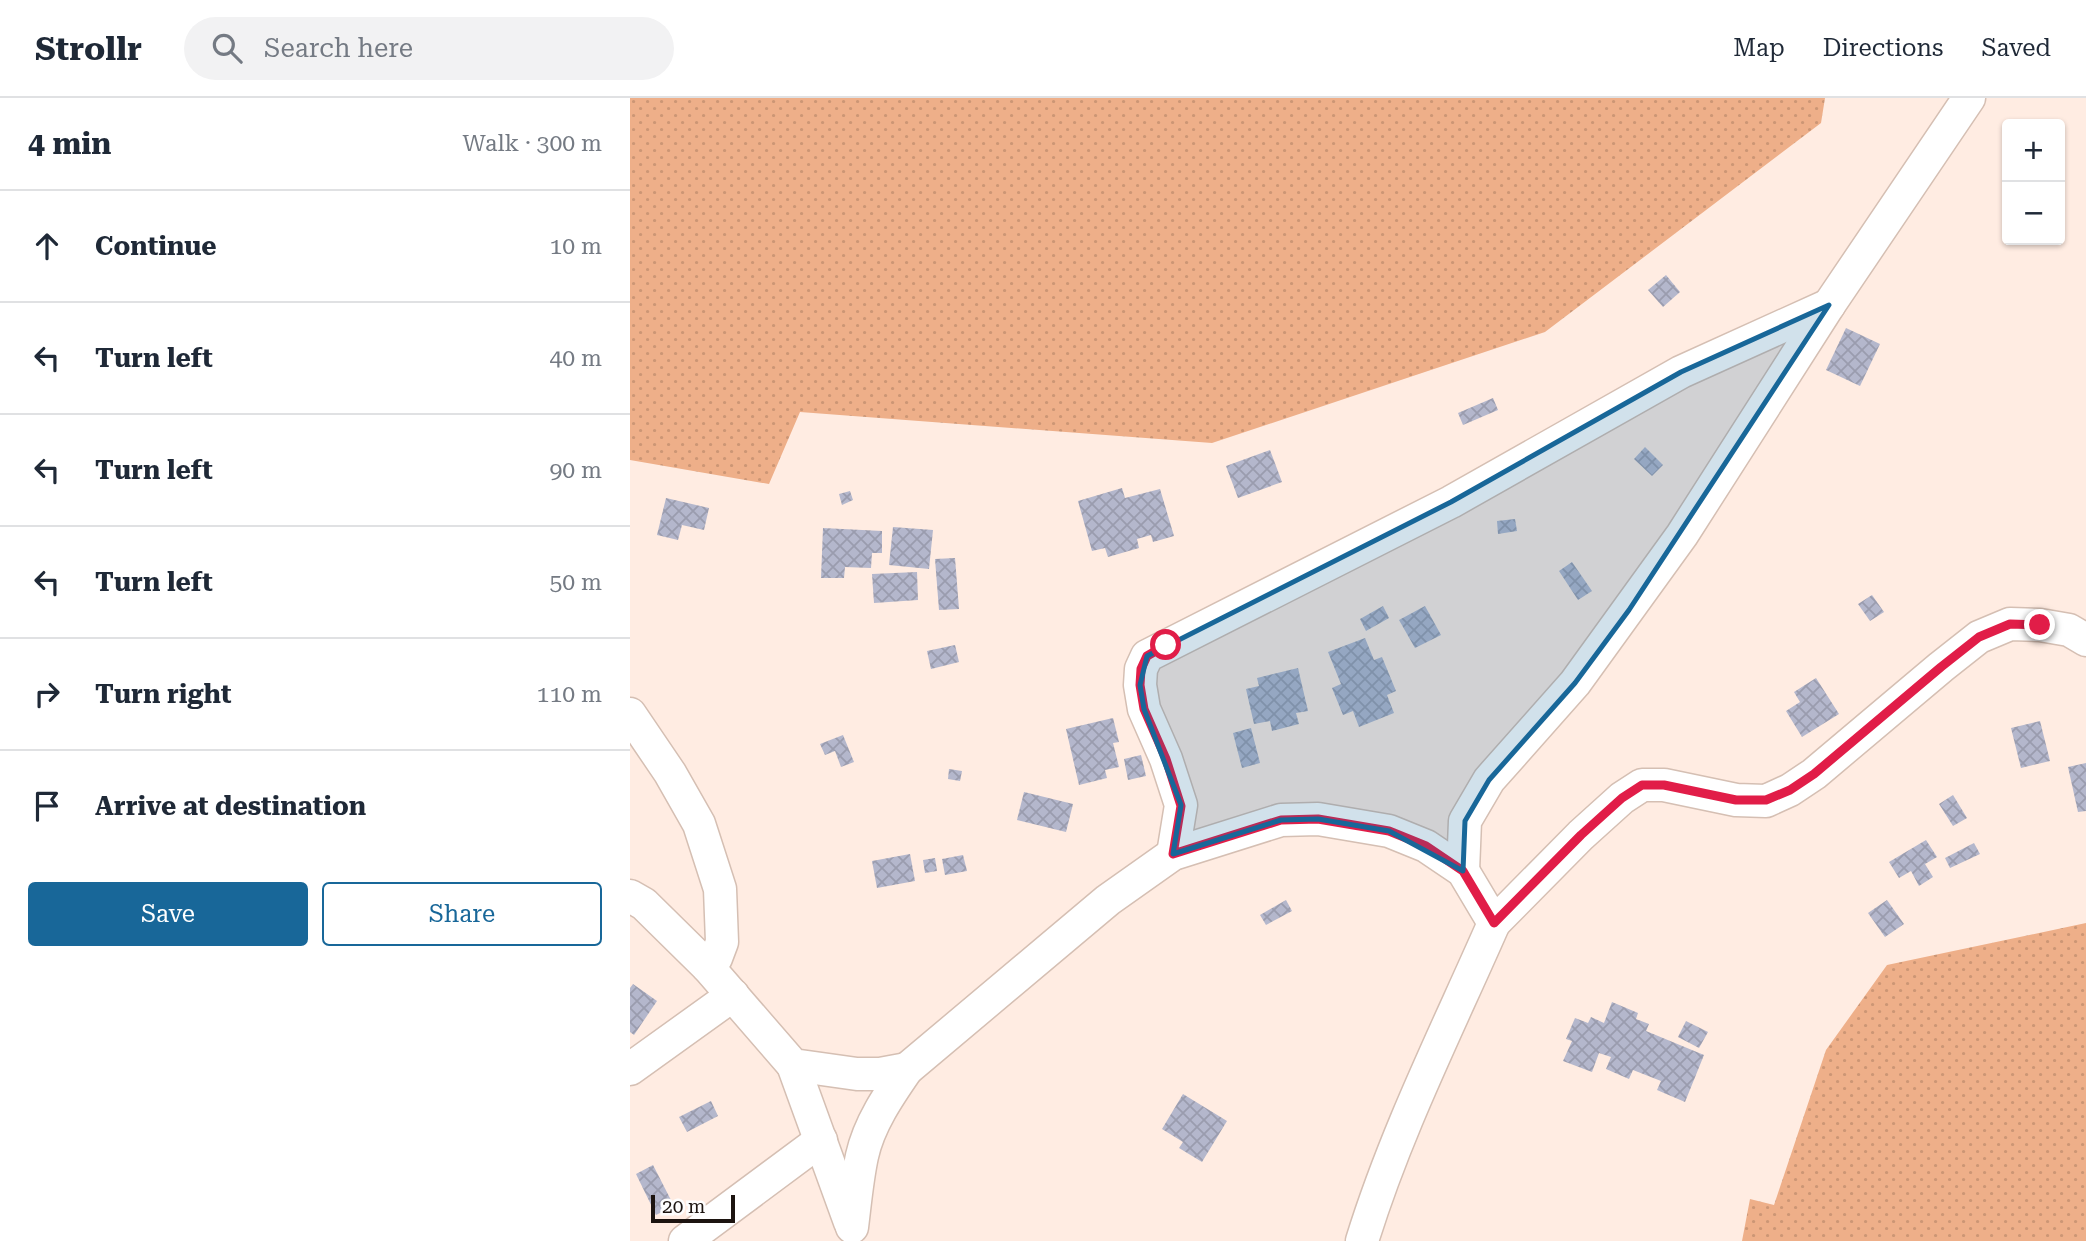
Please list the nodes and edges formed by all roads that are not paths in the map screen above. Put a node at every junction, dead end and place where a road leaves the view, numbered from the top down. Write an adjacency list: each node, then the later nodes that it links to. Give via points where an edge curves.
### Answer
1 (1969, 98): 2 (street)
2 (1829, 306): 5 (street, via 1681,372 1451,502 1147,656 1140,685 1144,709 1181,806); 6 (street, via 1682,535 1575,682 1489,780 1465,821)
3 (2086, 640): 8 (street, via 2069,630 2010,624 1979,637 1814,774 1766,800 1736,800 1642,785 1581,835)
4 (630, 714): 9 (street, via 687,801 716,876 722,942)
5 (1173, 854): 6 (street, via 1281,820 1318,819 1389,831 1426,846); 13 (street, via 1108,900)
6 (1463, 871): 8 (street)
7 (630, 896): 9 (street, via 644,904)
8 (1494, 923): 17 (street, via 1397,1143)
9 (708, 967): 10 (street)
10 (733, 995): 11 (street); 12 (street)
11 (793, 1065): 13 (street, via 857,1074); 14 (street)
12 (630, 1069)
13 (907, 1069): 15 (street, via 872,1127 863,1154)
14 (821, 1140): 15 (street); 16 (street)
15 (855, 1234)
16 (685, 1241)
17 (1362, 1241)

